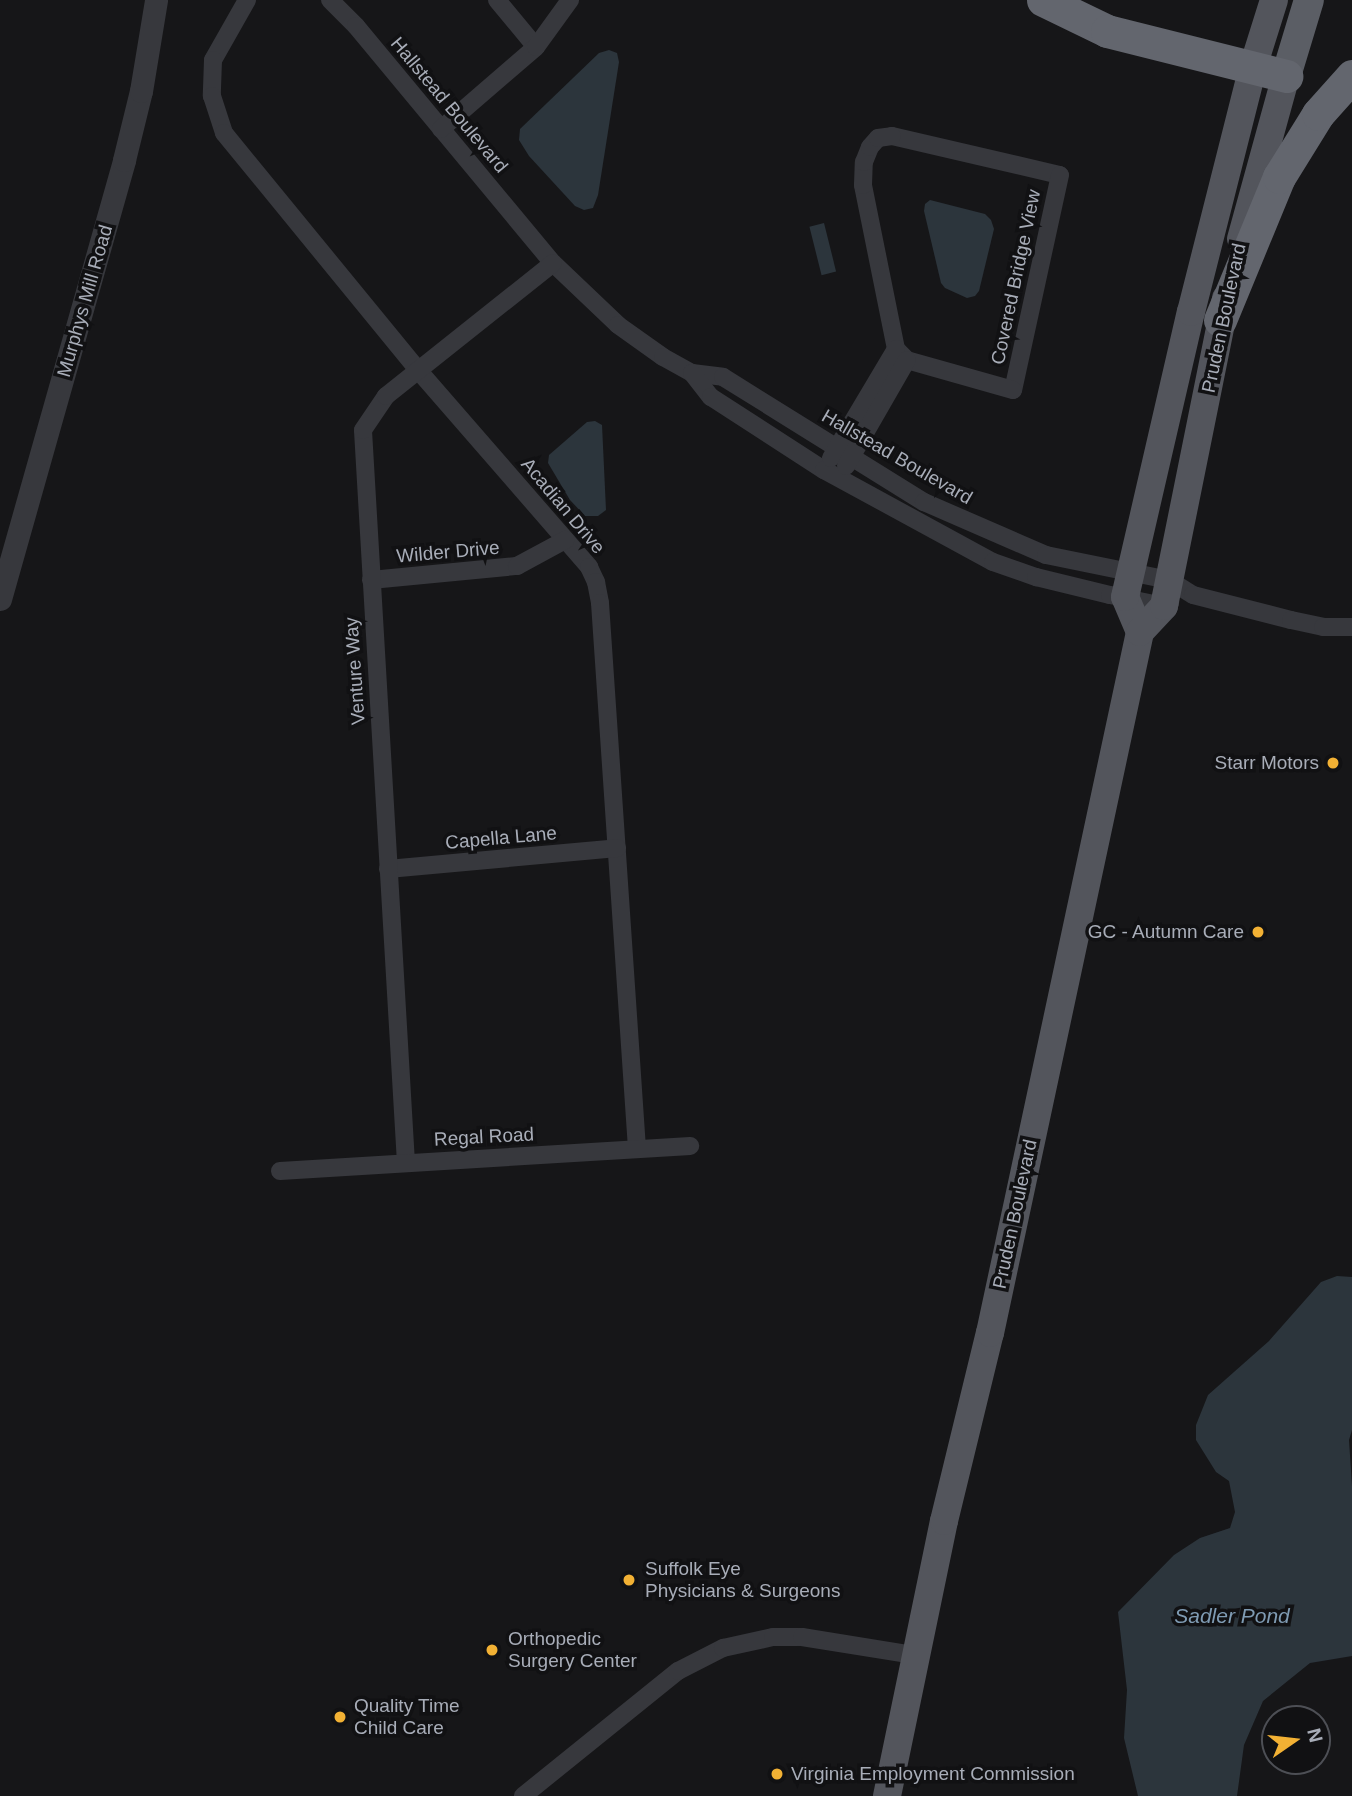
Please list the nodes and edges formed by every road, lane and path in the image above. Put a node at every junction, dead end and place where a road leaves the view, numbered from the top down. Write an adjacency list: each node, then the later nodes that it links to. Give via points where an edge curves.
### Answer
1 (156, 0): 25 (street, Murphys Mill Road, via 124,160)
2 (247, 0): 17 (street, Acadian Drive, via 213,60 212,96 224,133)
3 (330, 0): 13 (street, Hallstead Boulevard)
4 (498, 0): 9 (street)
5 (570, 0): 9 (street)
6 (1043, 0): 10 (highway, via 1107,31)
7 (1275, 0): 10 (main road, Pruden Boulevard)
8 (1309, 0): 11 (highway, Pruden Boulevard)
9 (536, 47): 13 (street)
10 (1253, 67): 11 (highway); 23 (main road, Pruden Boulevard)
11 (1286, 76): 15 (main road, Pruden Boulevard)
12 (1352, 76): 15 (highway, via 1318,114 1291,155)
13 (441, 129): 14 (street, Hallstead Boulevard)
14 (553, 263): 17 (street, Venture Way); 18 (street, Hallstead Boulevard, via 618,325)
15 (1220, 320): 24 (main road, Pruden Boulevard)
16 (902, 355): 16 (street, Covered Bridge View, via 1013,390 1060,175 892,136 878,138 864,162 863,185); 19 (street)
17 (418, 370): 21 (street, Acadian Drive); 22 (street, Venture Way, via 386,396 363,430)
18 (692, 373): 19 (street, Hallstead Boulevard, via 723,377); 20 (street, Hallstead Boulevard, via 711,397)
19 (845, 452): 20 (street); 23 (street, Hallstead Boulevard, via 924,502)
20 (831, 474): 23 (street, Hallstead Boulevard, via 993,562 1036,577)
21 (565, 540): 22 (street, Wilder Drive, via 517,566); 28 (street, Acadian Drive, via 589,567 600,603)
22 (371, 580): 29 (street, Venture Way)
23 (1128, 586): 24 (street); 24 (street, Hallstead Boulevard); 27 (main road)
24 (1175, 594): 26 (street, via 1323,626); 27 (main road)
25 (0, 598)
26 (1352, 627)
27 (1140, 632): 34 (main road, Pruden Boulevard, via 990,1333)
28 (617, 848): 29 (street, Capella Lane); 31 (street, Acadian Drive)
29 (388, 869): 32 (street, Venture Way)
30 (690, 1146): 31 (street, Regal Road)
31 (637, 1149): 32 (street, Regal Road)
32 (406, 1163): 33 (street, Regal Road)
33 (280, 1171)
34 (915, 1656): 35 (street, via 802,1637 773,1637 723,1648 678,1671); 36 (main road, Pruden Boulevard)
35 (523, 1796)
36 (887, 1796)

